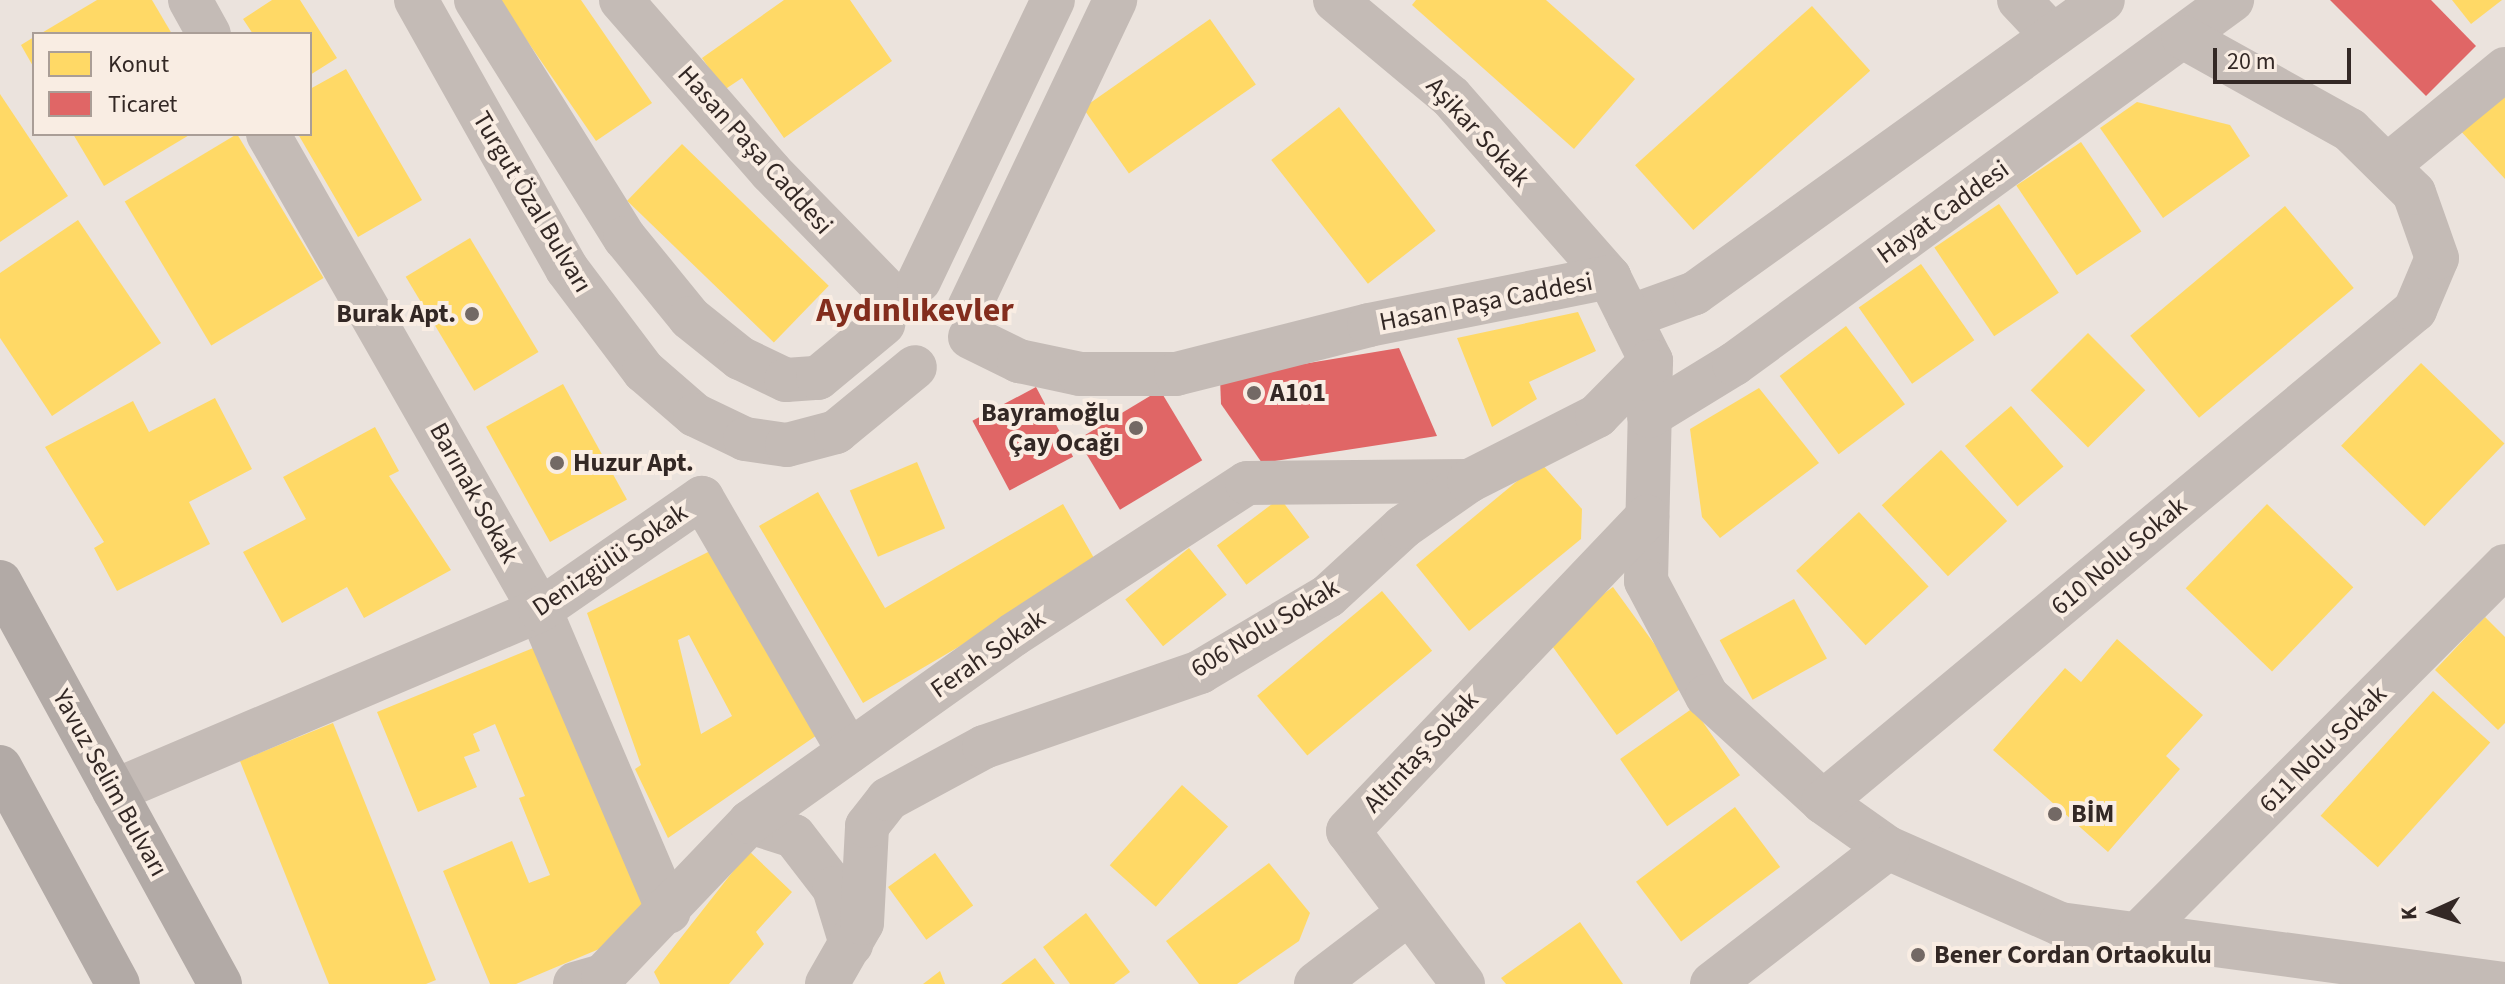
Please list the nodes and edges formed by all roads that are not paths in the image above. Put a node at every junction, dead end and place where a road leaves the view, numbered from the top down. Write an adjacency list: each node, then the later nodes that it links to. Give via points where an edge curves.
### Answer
1 (190, 0): 11 (street)
2 (416, 0): 22 (street, Turgut Özal Bulvarı, via 567,269 644,371 695,415 745,439 787,445 836,432)
3 (476, 0): 18 (street, via 625,238 690,318 740,358 786,380 818,378)
4 (621, 0): 18 (street, Hasan Paşa Caddesi, via 771,172)
5 (1053, 0): 18 (street)
6 (1115, 0): 20 (street)
7 (1335, 0): 17 (street, Aşikar Sokak, via 1451,97)
8 (2019, 0): 12 (street)
9 (2103, 0): 12 (street)
10 (2232, 0): 13 (street, Hayat Caddesi)
11 (208, 32)
12 (2052, 35): 19 (street, via 1695,293)
13 (2183, 37): 16 (street, via 2350,130); 23 (street, Hayat Caddesi, via 1734,364)
14 (2505, 69): 16 (street)
15 (269, 136): 28 (street, Barınak Sokak)
16 (2387, 166): 32 (street, 610 Nolu Sokak, via 2414,193 2437,258 2415,310)
17 (1609, 277): 19 (street, Hasan Paşa Caddesi); 20 (street, Hasan Paşa Caddesi, via 1369,325 1176,374 1080,374 1019,361)
18 (899, 301): 20 (street, via 948,286); 22 (street, via 892,351)
19 (1629, 317): 21 (street, Hasan Paşa Caddesi)
20 (969, 323): 22 (street, via 955,360)
21 (1651, 361): 23 (street, Hasan Paşa Caddesi); 24 (street, 606 Nolu Sokak, via 1597,416)
22 (915, 367)
23 (1649, 416): 25 (street, Hasan Paşa Caddesi)
24 (1469, 481): 29 (street, Ferah Sokak, via 1247,483); 38 (street, 606 Nolu Sokak, via 1403,527 1328,596 1200,672 984,747 888,799 867,826 862,923)
25 (1647, 517): 32 (street, Hasan Paşa Caddesi, via 1646,581 1707,696); 36 (street, Altıntaş Sokak, via 1348,831)
26 (2505, 566): 37 (street, 611 Nolu Sokak)
27 (0, 582): 31 (main road, Yavuz Selim Bulvarı)
28 (540, 610): 29 (street, Denizgülü Sokak, via 702,498); 31 (street, Denizgülü Sokak); 35 (street, Barınak Sokak)
29 (849, 752): 33 (street, Ferah Sokak)
30 (0, 767): 41 (main road)
31 (114, 791): 42 (main road, Yavuz Selim Bulvarı)
32 (1823, 802): 34 (street, Hasan Paşa Caddesi)
33 (750, 822): 35 (street, Ferah Sokak); 38 (street, via 794,836 834,888)
34 (1888, 848): 37 (street, Hasan Paşa Caddesi, via 2060,924); 46 (street)
35 (669, 912): 39 (street, Ferah Sokak)
36 (1409, 913): 44 (street); 45 (street)
37 (2140, 932): 40 (street, Hasan Paşa Caddesi)
38 (854, 964): 43 (street, 606 Nolu Sokak)
39 (595, 981)
40 (2501, 981)
41 (118, 984)
42 (220, 984)
43 (827, 984)
44 (1316, 984)
45 (1463, 984)
46 (1712, 984)

